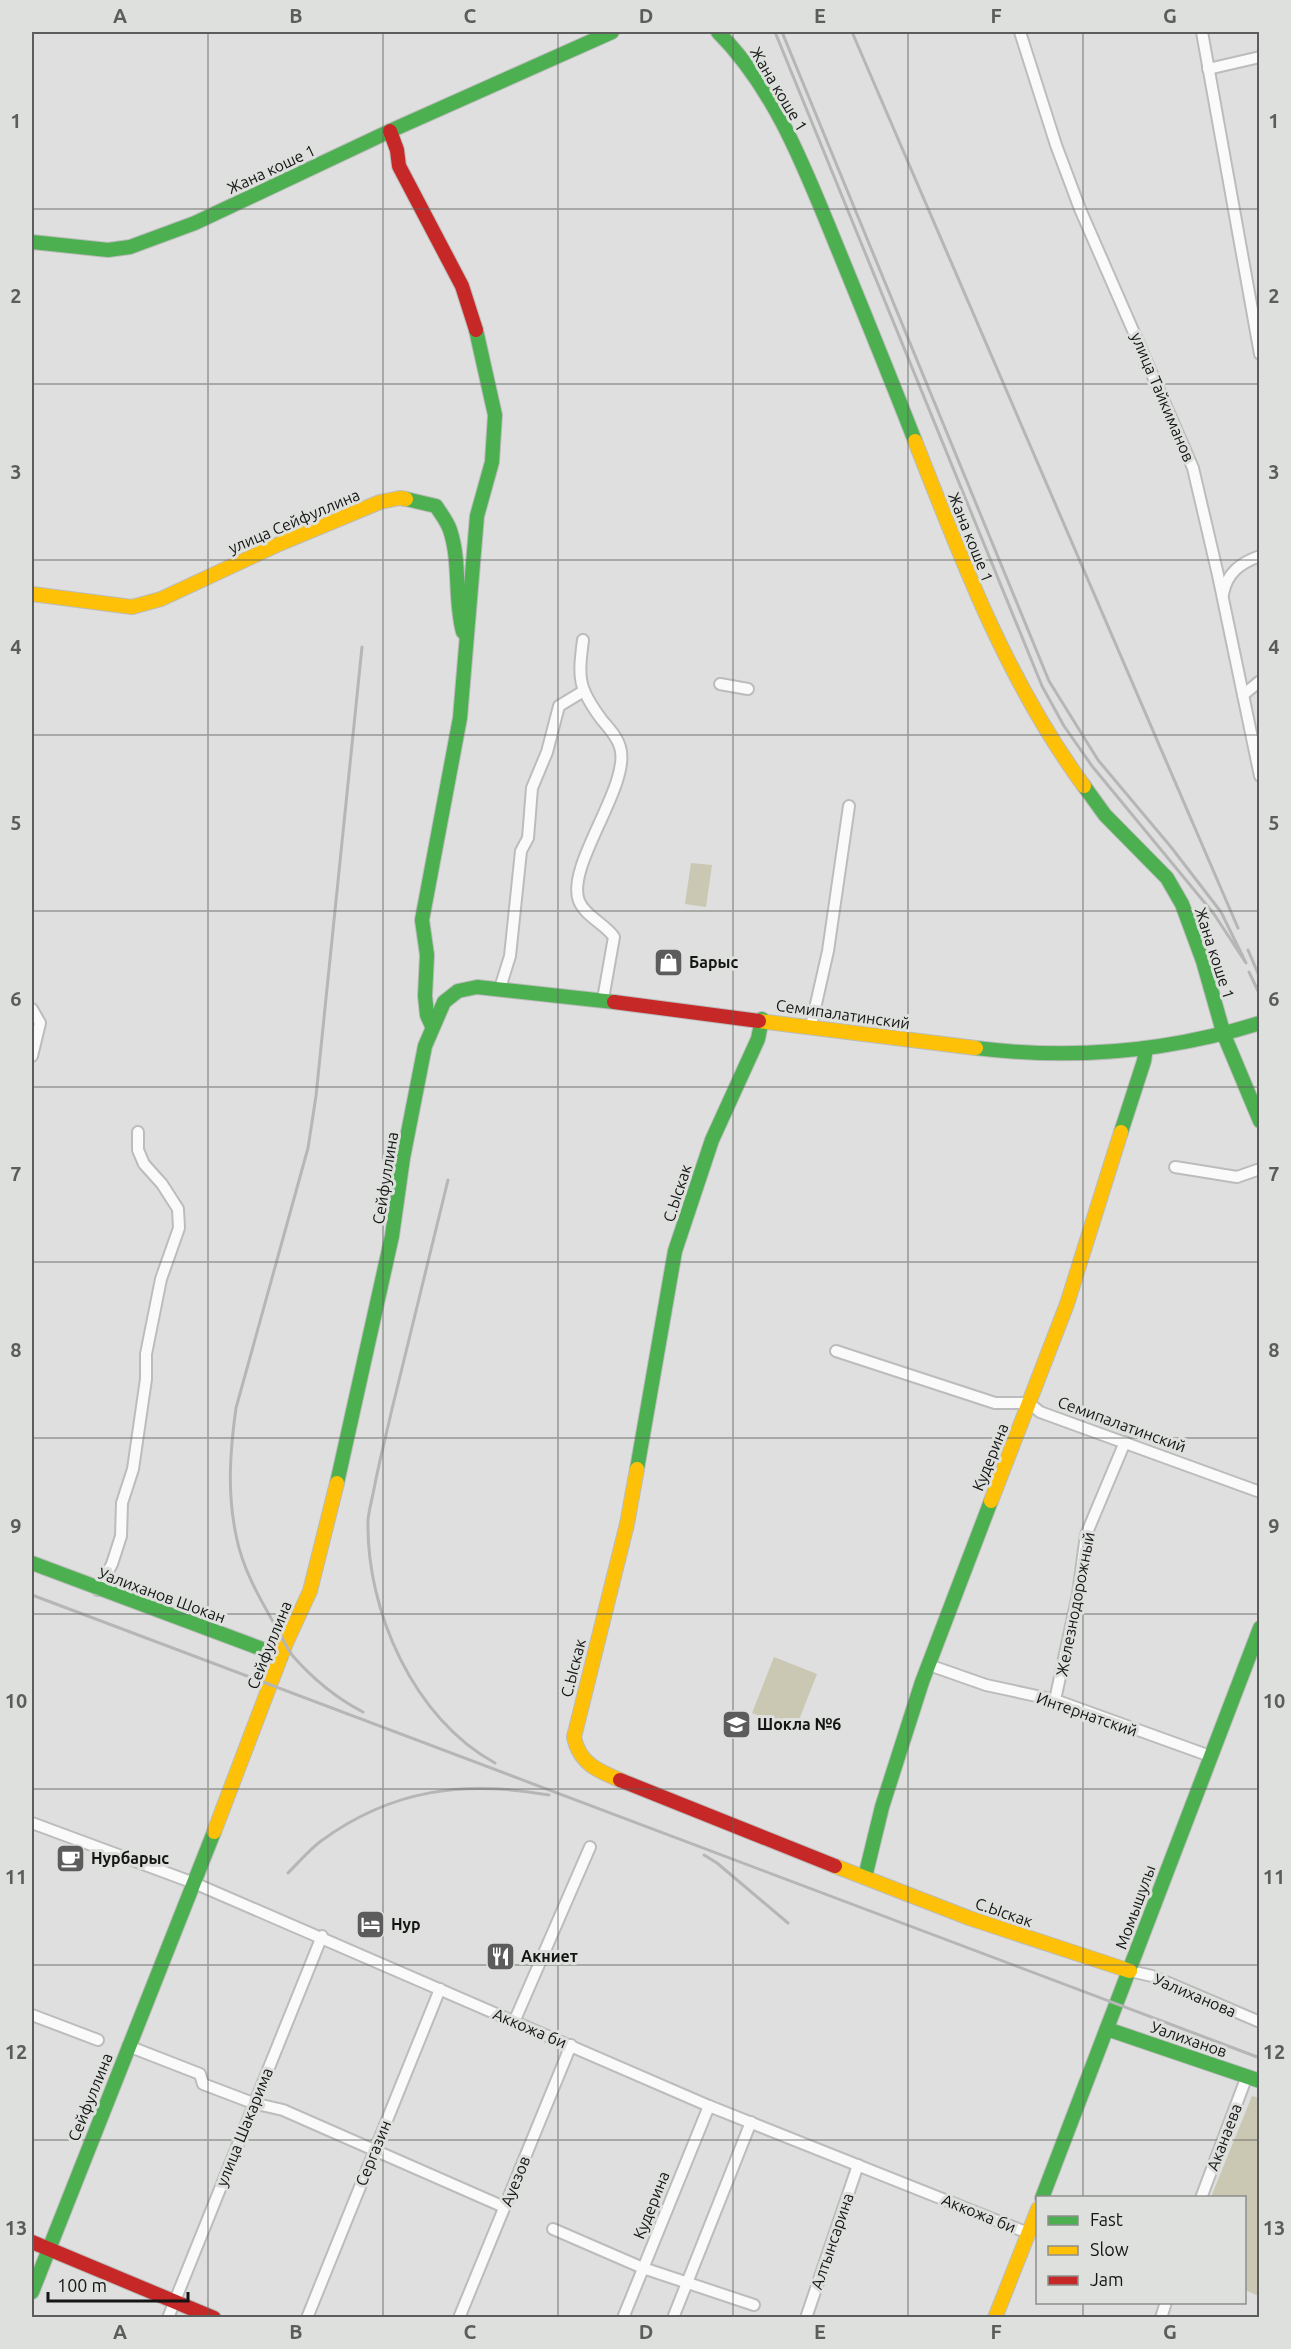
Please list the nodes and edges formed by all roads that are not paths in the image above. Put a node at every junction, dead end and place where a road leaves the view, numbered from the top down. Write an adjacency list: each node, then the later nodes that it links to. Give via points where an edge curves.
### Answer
1 (612, 32): 7 (street, Жана коше 1)
2 (718, 32): 30 (street, Жана коше 1, via 736,50 767,97 803,165 964,568 1012,672 1061,755 1106,815 1167,878 1182,904 1203,961)
3 (1020, 32): 12 (street, улица Тайкиманов, via 1080,209 1193,468)
4 (1202, 32): 6 (street)
5 (1260, 57): 6 (street)
6 (1208, 69): 9 (street)
7 (390, 131): 8 (street, Жана коше 1, via 195,223 130,247 108,250); 13 (street, улица Сейфуллина, via 398,150 399,166 465,296 485,363 495,415 492,462 477,516)
8 (32, 242)
9 (1260, 354)
10 (1260, 556): 12 (street, via 1239,565 1232,573 1226,580)
11 (32, 594): 13 (street, улица Сейфуллина, via 132,607 161,599 380,502 400,498 436,506 449,527 455,548 458,616)
12 (1222, 600): 19 (street, улица Тайкиманов)
13 (466, 640): 28 (street, улица Сейфуллина, via 460,718 422,920 427,955 425,996)
14 (583, 640): 18 (street, via 579,669)
15 (1260, 681): 19 (street)
16 (720, 684): 17 (street)
17 (748, 689)
18 (582, 692): 22 (street, via 559,706 532,788 510,956); 24 (street, via 621,748 618,777 579,881 579,900 585,910 614,937)
19 (1243, 695): 20 (street, улица Тайкиманов)
20 (1260, 776)
21 (849, 806): 29 (street, via 828,951)
22 (500, 988): 23 (street, Семипалатинский); 24 (street, Семипалатинский)
23 (458, 991): 28 (street, Сейфуллина, via 444,1002)
24 (603, 999): 26 (street, Семипалатинский)
25 (32, 1009): 32 (street, via 40,1023)
26 (762, 1019): 29 (street, Семипалатинский); 50 (street, С.Ыскак, via 758,1039 712,1140 675,1251 627,1524 574,1737 576,1748 594,1768)
27 (1260, 1023): 30 (street, Семипалатинский)
28 (432, 1026): 44 (street, Сейфуллина, via 425,1046 392,1236 331,1512 310,1590)
29 (811, 1026): 31 (street, Семипалатинский, via 998,1051 1071,1055)
30 (1224, 1035): 31 (street, Семипалатинский); 33 (street)
31 (1146, 1048): 38 (street, Кудерина, via 1067,1304)
32 (32, 1056)
33 (1260, 1121)
34 (138, 1132): 42 (street, via 138,1150 178,1209 179,1228 161,1280 146,1353 146,1379 133,1469 122,1503 121,1536)
35 (1175, 1167): 36 (street, via 1237,1177)
36 (1260, 1169)
37 (836, 1351): 38 (street, Семипалатинский, via 995,1403)
38 (1029, 1404): 39 (street, Семипалатинский, via 1040,1412); 45 (street, Кудерина)
39 (1125, 1442): 40 (street, Семипалатинский); 46 (street, Железнодорожный, via 1086,1535 1078,1594)
40 (1260, 1492)
41 (32, 1563): 42 (street, Уалиханов Шокан)
42 (98, 1590): 44 (street, Уалиханов Шокан)
43 (1260, 1628): 47 (street, Момышулы)
44 (281, 1656): 51 (street, Сейфуллина)
45 (929, 1665): 46 (street, Интернатский, via 986,1685); 50 (street, Кудерина, via 882,1807)
46 (1055, 1700): 47 (street, Интернатский)
47 (1210, 1756): 53 (street, Момышулы)
48 (32, 1822): 51 (street, Аккожа би)
49 (590, 1847): 56 (street)
50 (865, 1877): 53 (street, С.Ыскак, via 969,1918)
51 (194, 1883): 52 (street, Аккожа би); 61 (street, Сейфуллина)
52 (322, 1936): 54 (street, Аккожа би); 63 (street, улица Шакарима)
53 (1130, 1971): 57 (street, Уалиханова, via 1152,1976); 58 (street, Момышулы)
54 (440, 1989): 56 (street, Аккожа би); 66 (street, Сергазин)
55 (32, 2015): 59 (street)
56 (514, 2022): 60 (street, Аккожа би)
57 (1260, 2022)
58 (1107, 2029): 62 (street, Уалиханов); 68 (street, Момышулы)
59 (98, 2040)
60 (571, 2045): 64 (street, Аккожа би); 70 (street, Ауезов)
61 (128, 2046): 63 (street, via 200,2074 203,2084); 75 (street, Сейфуллина)
62 (1253, 2079): 69 (street, Аканаева)
63 (253, 2103): 66 (street, via 283,2110); 79 (street, улица Шакарима)
64 (709, 2106): 65 (street, Аккожа би); 76 (street, Кудерина)
65 (750, 2122): 67 (street, Аккожа би); 77 (street)
66 (375, 2149): 70 (street); 83 (street, Сергазин)
67 (858, 2165): 73 (street, Аккожа би); 87 (street, Алтынсарина)
68 (1043, 2196)
69 (1202, 2196)
70 (504, 2207): 84 (street, Ауезов)
71 (1036, 2214): 73 (street)
72 (554, 2229): 76 (street)
73 (1028, 2233): 88 (street)
74 (32, 2242): 75 (street)
75 (48, 2248): 78 (street, Сейфуллина); 79 (street)
76 (643, 2268): 77 (street); 85 (street, Кудерина)
77 (687, 2281): 80 (street); 86 (street)
78 (32, 2292)
79 (174, 2302): 81 (street, улица Шакарима); 82 (street)
80 (754, 2305)
81 (168, 2318)
82 (214, 2318)
83 (307, 2318)
84 (459, 2318)
85 (623, 2318)
86 (673, 2318)
87 (806, 2318)
88 (995, 2318)

